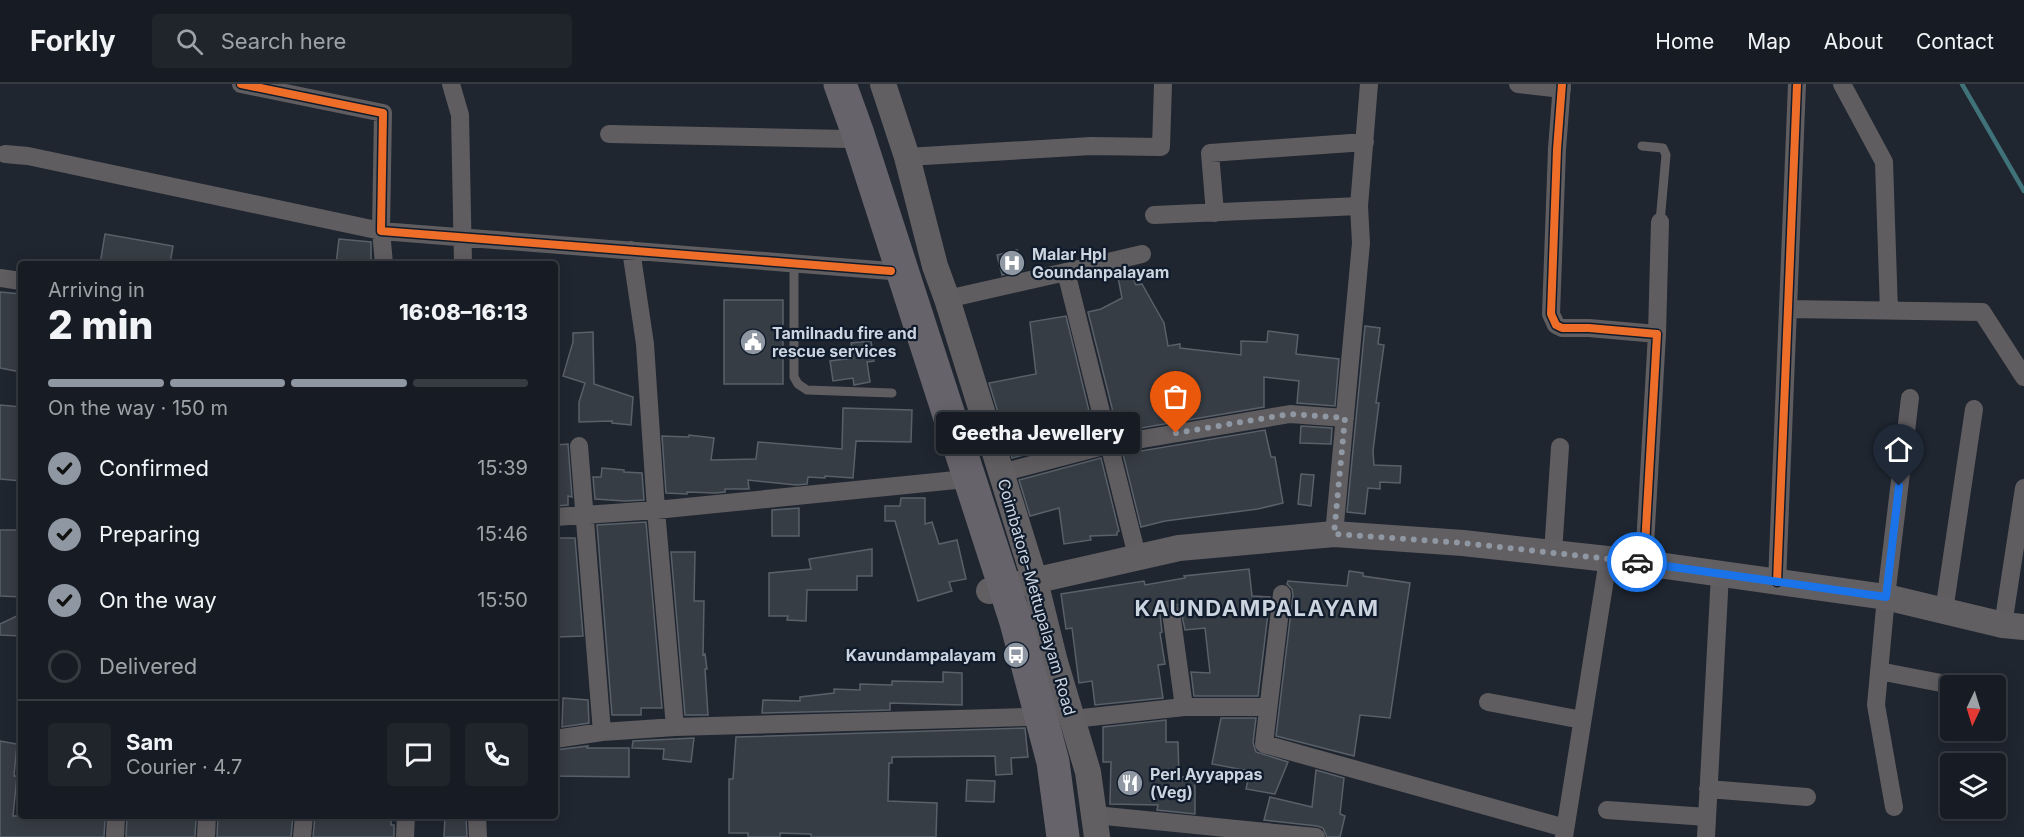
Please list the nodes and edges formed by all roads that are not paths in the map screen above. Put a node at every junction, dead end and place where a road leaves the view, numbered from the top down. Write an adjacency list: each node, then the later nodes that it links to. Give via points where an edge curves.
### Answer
1 (241, 84): 23 (street, via 383,113)
2 (452, 84): 24 (street, via 460,115)
3 (828, 84): 14 (main road)
4 (840, 84): 95 (highway, bridge, via 1016,622 1053,762)
5 (858, 84): 87 (highway, via 1026,603)
6 (883, 84): 18 (main road, Coimbatore-Mettupalayam Road)
7 (1163, 84): 18 (street, via 1161,147 1091,146)
8 (1369, 84): 15 (street)
9 (1518, 84): 12 (street)
10 (1797, 84): 35 (street)
11 (1842, 84): 36 (street, via 1884,162)
12 (1562, 87): 37 (street, via 1553,320 1562,328)
13 (609, 134): 14 (street)
14 (848, 139): 30 (main road)
15 (1365, 142): 19 (street); 20 (street, via 1210,153)
16 (1642, 146): 22 (lane, via 1663,148 1666,155)
17 (6, 154): 23 (street)
18 (907, 157): 34 (main road, Coimbatore-Mettupalayam Road)
19 (1359, 206): 20 (street); 42 (street, via 1361,243)
20 (1215, 213): 21 (street)
21 (1154, 215)
22 (1660, 222): 37 (street)
23 (381, 231): 24 (street); 27 (street)
24 (463, 237): 25 (street); 28 (street)
25 (631, 250): 29 (street); 49 (street, via 645,344)
26 (1142, 254): 31 (street)
27 (384, 261)
28 (463, 261)
29 (794, 263): 30 (street); 39 (lane, via 794,377 798,384 807,390)
30 (891, 271): 47 (main road)
31 (1066, 272): 34 (street); 43 (street)
32 (0, 278): 33 (street)
33 (18, 281)
34 (947, 298): 46 (main road, Coimbatore-Mettupalayam Road)
35 (1788, 309): 36 (street); 59 (street)
36 (1889, 310): 38 (street, via 1982,312)
37 (1657, 334): 56 (street)
38 (2024, 376)
39 (892, 393)
40 (1910, 398): 62 (street)
41 (1974, 409): 63 (street)
42 (1345, 418): 43 (street, via 1290,414); 52 (street)
43 (1107, 445): 46 (street); 54 (street)
44 (579, 446): 50 (street)
45 (1560, 447): 53 (street)
46 (1001, 473): 58 (main road, Coimbatore-Mettupalayam Road)
47 (956, 480): 49 (street); 60 (main road)
48 (2024, 488): 65 (street)
49 (656, 510): 50 (street); 74 (street)
50 (585, 515): 51 (street); 75 (street)
51 (558, 517)
52 (1334, 534): 53 (main road); 54 (main road, via 1179,548)
53 (1553, 553): 55 (main road)
54 (1137, 556): 58 (main road)
55 (1608, 560): 56 (main road); 73 (street)
56 (1644, 563): 57 (main road)
57 (1720, 574): 59 (main road); 77 (street)
58 (1035, 581): 60 (main road); 72 (main road, Coimbatore-Mettupalayam Road)
59 (1777, 582): 62 (main road)
60 (989, 591): 71 (main road, via 1016,655)
61 (1282, 594): 70 (street)
62 (1886, 597): 63 (main road); 66 (street)
63 (1944, 611): 65 (main road)
64 (1171, 612): 69 (street)
65 (2013, 626)
66 (1879, 671): 67 (street); 79 (street, via 1876,705)
67 (1940, 683)
68 (1488, 702): 73 (street)
69 (1184, 707): 70 (street); 72 (street)
70 (1268, 707): 88 (street, via 1264,744)
71 (1028, 717): 74 (street); 94 (main road)
72 (1073, 719): 87 (main road, Coimbatore-Mettupalayam Road, via 1088,772)
73 (1582, 720): 88 (street)
74 (675, 727): 75 (street)
75 (602, 732): 76 (street)
76 (558, 739)
77 (1708, 789): 78 (street); 81 (street)
78 (1807, 797)
79 (1894, 807)
80 (1607, 810): 81 (street)
81 (1707, 817): 97 (street)
82 (116, 819): 89 (street)
83 (207, 819): 90 (street)
84 (304, 819): 91 (street)
85 (406, 819): 92 (street)
86 (477, 819): 93 (street)
87 (1090, 830): 96 (street)
88 (1565, 833)
89 (115, 837)
90 (206, 837)
91 (302, 837)
92 (405, 837)
93 (478, 837)
94 (1052, 837)
95 (1064, 837)
96 (1316, 837)
97 (1706, 837)

